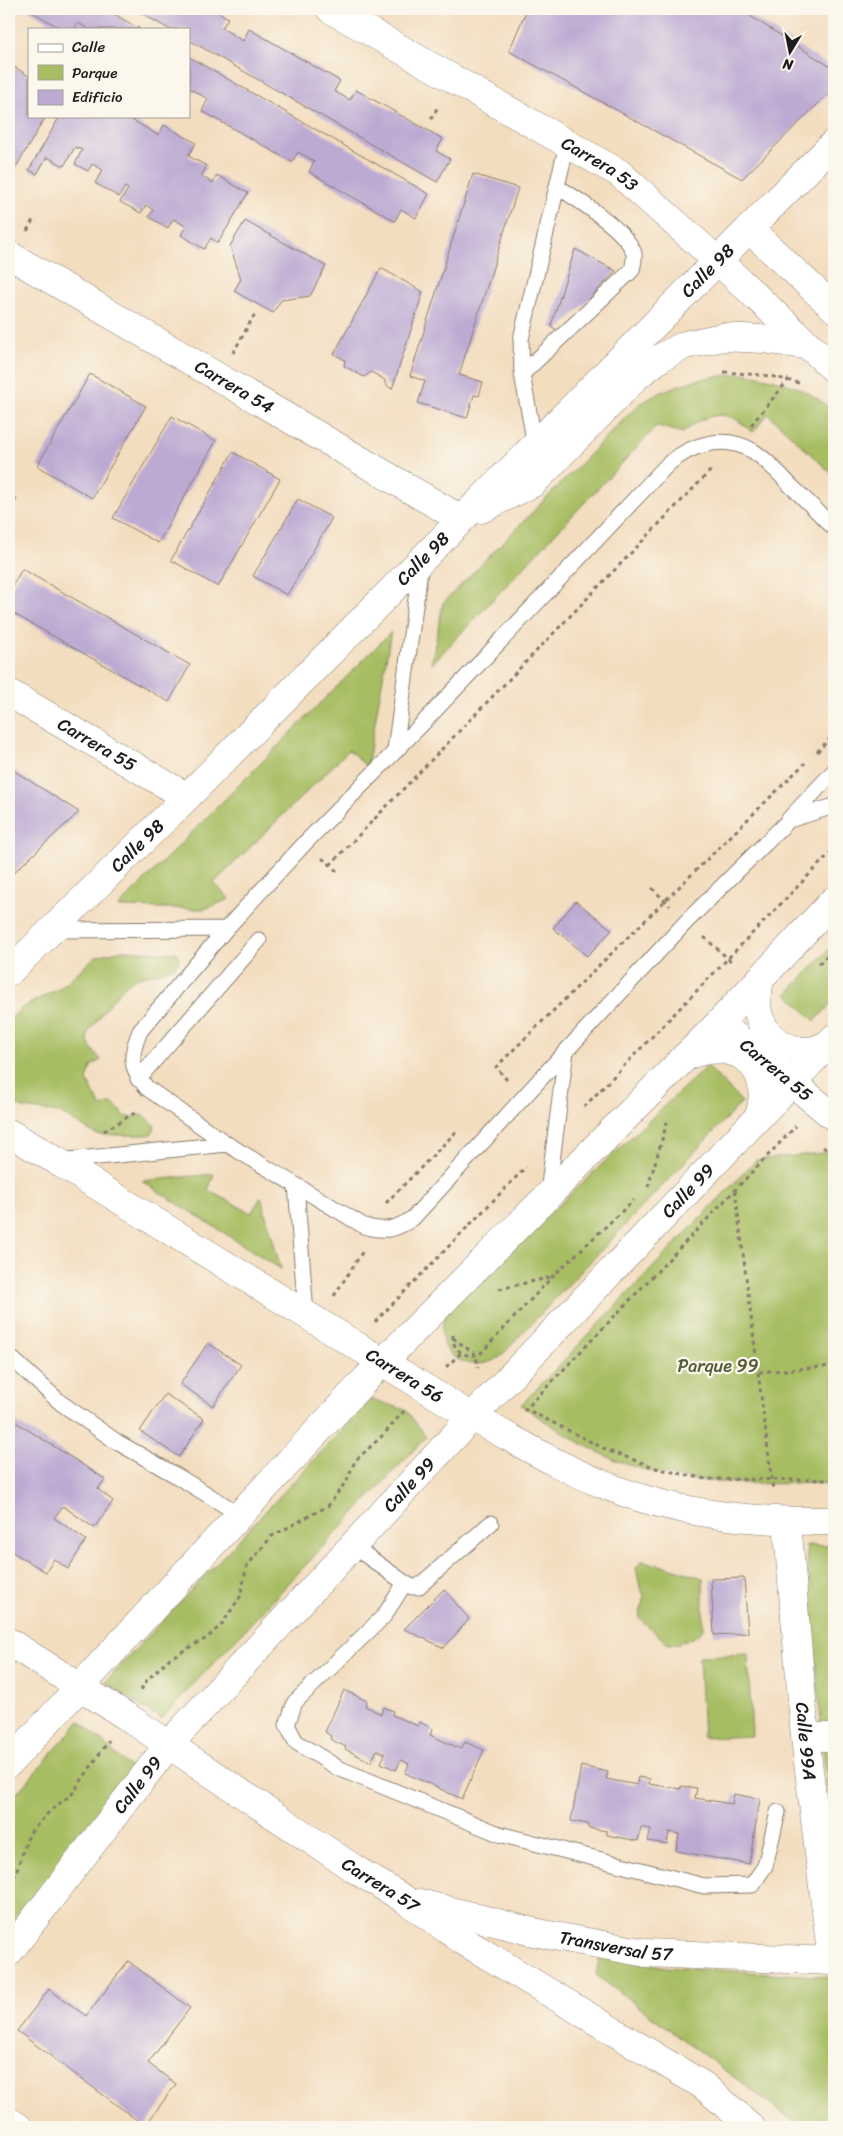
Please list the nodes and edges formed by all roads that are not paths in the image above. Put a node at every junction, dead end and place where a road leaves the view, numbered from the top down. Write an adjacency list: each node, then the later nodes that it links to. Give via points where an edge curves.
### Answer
1 (330, 9): 3 (street, Carrera 53)
2 (834, 143): 5 (street, Calle 98)
3 (567, 144): 4 (lane); 7 (street, Carrera 53, via 618,173)
4 (558, 187): 11 (lane, via 521,339); 11 (lane, via 594,211 629,244 634,256 632,270)
5 (749, 230): 7 (street, Calle 98); 8 (street)
6 (9, 255): 13 (street, Carrera 54)
7 (718, 261): 9 (street, Carrera 53); 12 (street, Calle 98)
8 (834, 308)
9 (810, 346): 10 (street, Carrera 53); 13 (street, via 723,337 685,345 660,358 637,376 533,483)
10 (834, 368)
11 (522, 374): 12 (lane)
12 (535, 445): 13 (street, Calle 98)
13 (461, 519): 15 (street, Calle 98)
14 (834, 528): 17 (lane, via 752,451 736,444 717,442 681,453)
15 (421, 562): 17 (lane); 19 (street, Calle 98)
16 (9, 693): 19 (street, Carrera 55)
17 (395, 750): 23 (lane)
18 (834, 771): 21 (lane)
19 (187, 797): 24 (street, Calle 98)
20 (834, 806): 21 (lane)
21 (789, 820): 30 (lane, via 687,921)
22 (834, 900): 27 (street)
23 (226, 929): 24 (lane); 32 (lane, via 140,1031 132,1050 132,1064)
24 (52, 930): 26 (street, Calle 98)
25 (259, 940): 32 (lane)
26 (9, 972)
27 (760, 979): 28 (street); 29 (street, via 757,1010 761,1024 770,1036 783,1046 798,1050 814,1050)
28 (718, 1023): 31 (street); 33 (street, Carrera 55)
29 (831, 1041): 33 (street, Calle 99)
30 (566, 1051): 39 (lane, via 413,1218 402,1226 390,1230 364,1226); 40 (lane)
31 (684, 1058): 34 (street, via 717,1048 734,1052 747,1060 763,1086 764,1102); 40 (street)
32 (138, 1079): 37 (lane, via 146,1088)
33 (792, 1082): 34 (street, Calle 99); 35 (street, Carrera 55)
34 (759, 1116): 44 (street, Calle 99)
35 (834, 1117)
36 (9, 1133): 38 (street, Carrera 56)
37 (227, 1144): 38 (lane); 39 (lane)
38 (58, 1161): 41 (street, Carrera 56)
39 (296, 1185): 41 (lane)
40 (548, 1195): 43 (street)
41 (306, 1314): 43 (street, Carrera 56)
42 (9, 1356): 45 (lane, via 62,1403 117,1442)
43 (382, 1362): 44 (street, Carrera 56); 45 (street)
44 (472, 1417): 46 (street, Carrera 56, via 600,1484 651,1501 708,1514); 49 (street, Calle 99)
45 (239, 1514): 52 (street)
46 (782, 1521): 47 (street, Carrera 56); 54 (street, Calle 99A)
47 (834, 1521)
48 (491, 1523): 50 (lane, via 418,1586)
49 (353, 1546): 50 (lane); 55 (street, Calle 99)
50 (405, 1583): 57 (lane, via 384,1616 295,1702 287,1725 296,1742 338,1768 499,1834 704,1886 752,1885 765,1866)
51 (9, 1642): 52 (street, Carrera 57)
52 (78, 1686): 55 (street, Carrera 57); 56 (street)
53 (834, 1736): 54 (street)
54 (805, 1737): 60 (street, Calle 99A)
55 (169, 1744): 58 (street, Carrera 57, via 353,1868); 59 (street, Calle 99)
56 (9, 1762)
57 (778, 1812)
58 (404, 1898): 60 (street, Transversal 57, via 533,1932 646,1952); 63 (street, Carrera 57, via 462,1940 704,2086)
59 (9, 1952)
60 (833, 1961)
61 (9, 2121): 62 (street)
62 (18, 2127)
63 (751, 2127)

